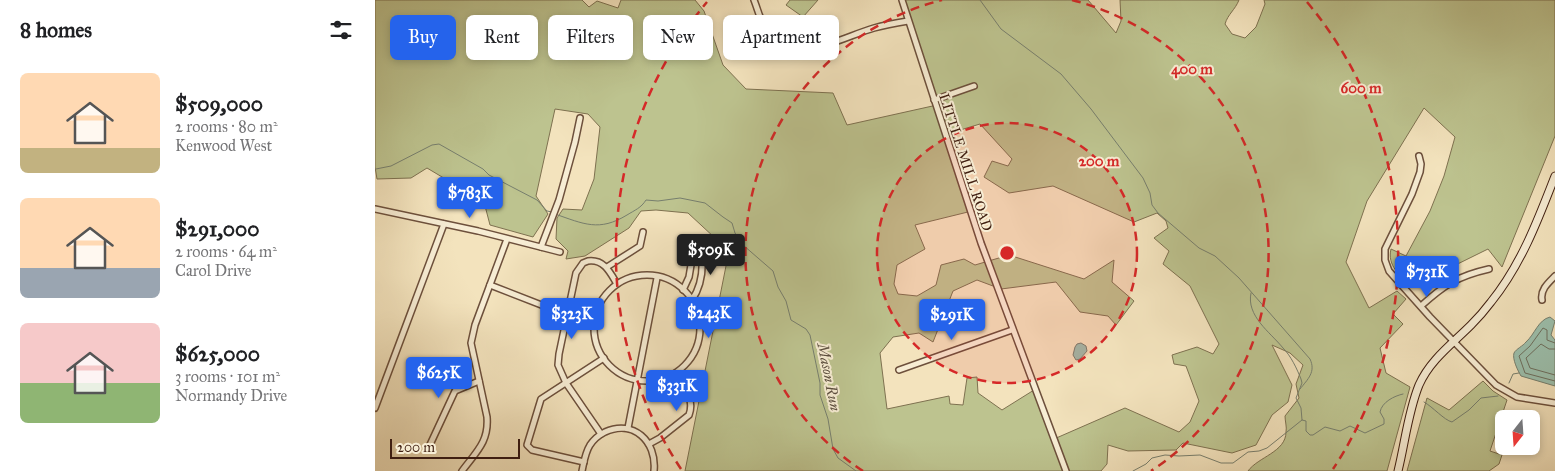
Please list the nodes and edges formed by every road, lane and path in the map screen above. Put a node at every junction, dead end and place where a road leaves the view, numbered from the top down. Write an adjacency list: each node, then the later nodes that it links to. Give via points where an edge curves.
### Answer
1 (754, 0): 3 (street, via 767,32 780,44 792,48 814,48)
2 (902, 0): 3 (street, LITTLE MILL ROAD)
3 (907, 21): 5 (street, LITTLE MILL ROAD)
4 (974, 86): 5 (street)
5 (935, 100): 26 (street, LITTLE MILL ROAD)
6 (580, 118): 13 (street)
7 (1419, 156): 25 (street, via 1420,172 1412,194 1384,252 1391,274)
8 (1554, 180): 27 (main road, via 1510,277)
9 (375, 209): 10 (street)
10 (444, 224): 12 (street); 35 (street)
11 (643, 232): 15 (street, via 640,246)
12 (507, 239): 13 (street); 20 (street)
13 (541, 247): 14 (street)
14 (560, 252)
15 (607, 267): 19 (street); 33 (street, via 588,261 576,272 559,354 560,371)
16 (1489, 269): 25 (street, via 1447,284)
17 (1555, 276): 23 (street, via 1543,290)
18 (657, 278): 19 (street, via 643,275); 21 (street, via 673,282); 32 (street)
19 (617, 284): 28 (street, via 602,300 594,326 595,340)
20 (490, 285): 24 (street); 31 (street, via 471,344)
21 (683, 290): 22 (street); 22 (street, via 692,259 699,254 702,258 701,275 697,292)
22 (691, 300): 30 (street, via 699,318 697,345 688,362)
23 (1542, 300)
24 (544, 306)
25 (1421, 306): 27 (street)
26 (1012, 330): 29 (street); 44 (street, LITTLE MILL ROAD)
27 (1454, 341): 34 (street, via 1501,388 1517,397); 45 (main road, via 1441,353 1419,386)
28 (604, 358): 32 (street, via 614,370); 33 (street)
29 (899, 370)
30 (676, 373): 32 (street); 38 (street, via 690,396 689,415)
31 (479, 380): 39 (street, via 455,391); 41 (street, via 488,428 476,455)
32 (637, 381): 36 (street)
33 (566, 383): 37 (street); 40 (street, via 541,399 527,445 532,450)
34 (1555, 403)
35 (375, 408)
36 (628, 428): 37 (street); 38 (street)
37 (601, 434): 40 (street, via 590,444)
38 (649, 444): 43 (street)
39 (428, 449)
40 (584, 462): 42 (street)
41 (462, 471)
42 (582, 471)
43 (654, 471)
44 (1066, 471)
45 (1398, 471)

